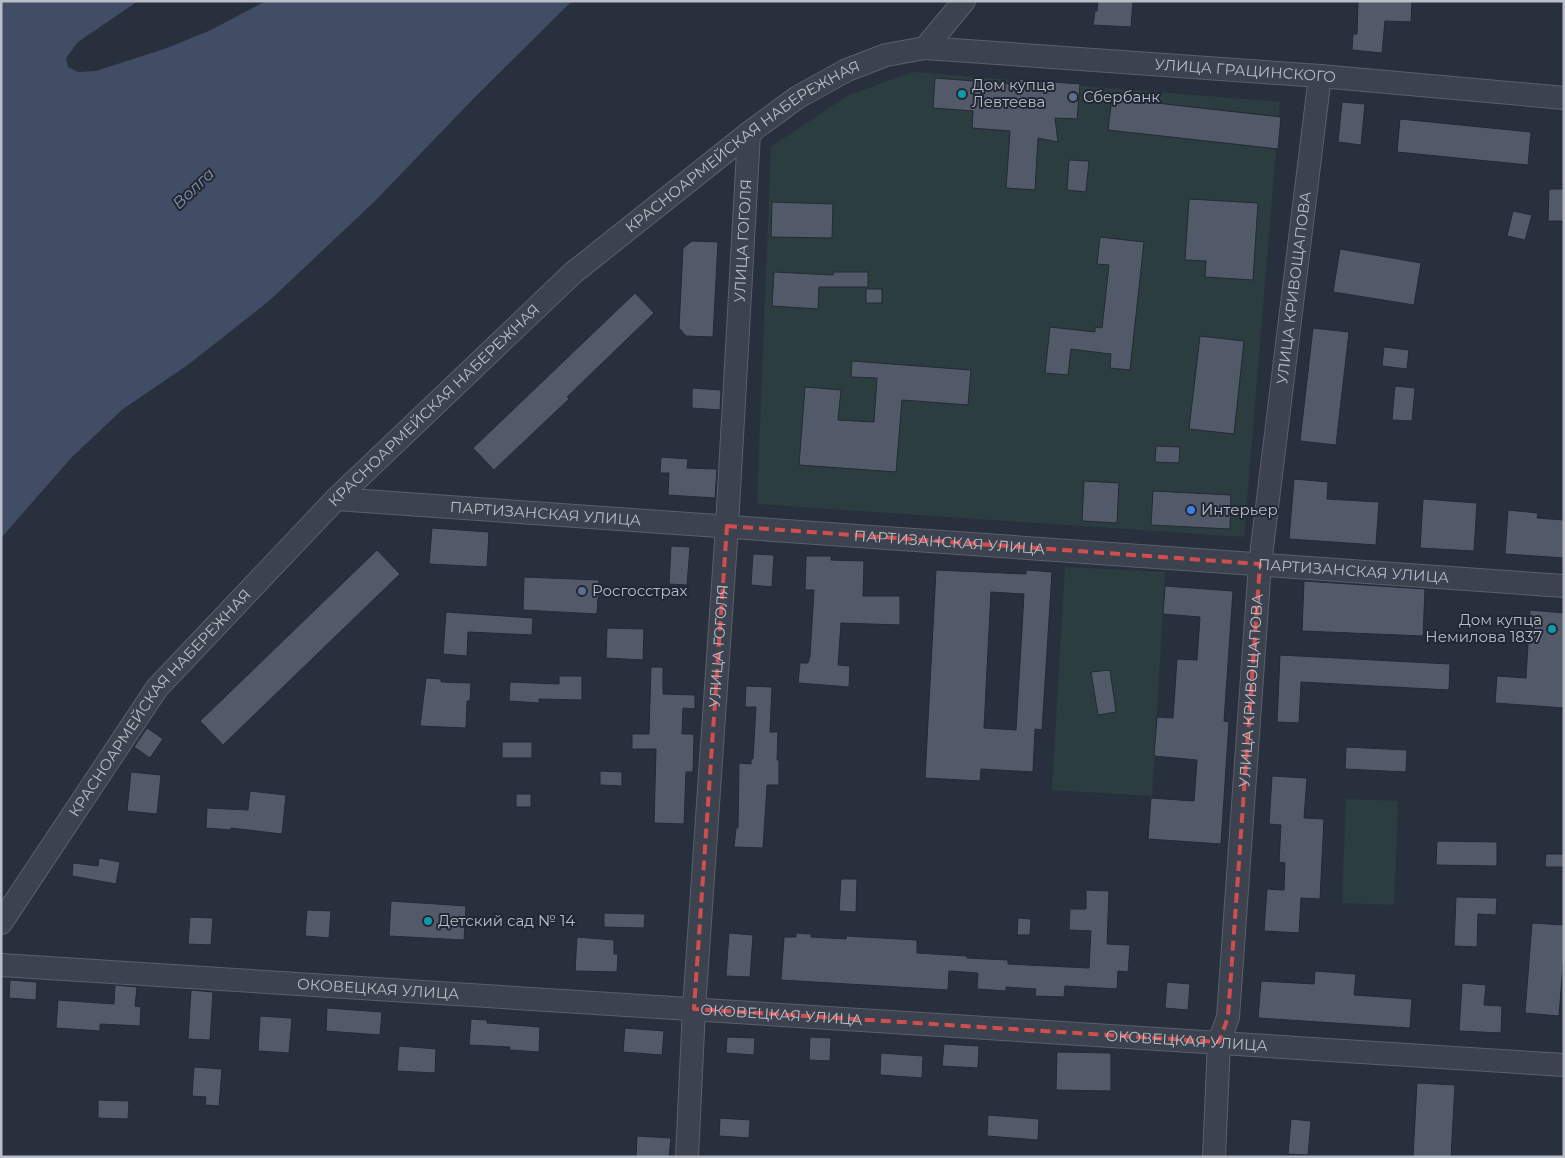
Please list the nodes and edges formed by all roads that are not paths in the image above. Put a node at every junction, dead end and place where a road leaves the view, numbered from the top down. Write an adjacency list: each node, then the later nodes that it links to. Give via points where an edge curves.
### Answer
1 (964, 1): 2 (street)
2 (925, 48): 3 (street, УЛИЦА ГРАЦИНСКОГО); 5 (street, КРАСНОАРМЕЙСКАЯ НАБЕРЕЖНАЯ, via 886,55 847,70 798,97)
3 (1320, 76): 4 (street, УЛИЦА ГРАЦИНСКОГО); 8 (street, УЛИЦА КРИВОЩАПОВА)
4 (1564, 98)
5 (749, 133): 6 (street, КРАСНОАРМЕЙСКАЯ НАБЕРЕЖНАЯ, via 573,273); 7 (street, УЛИЦА ГОГОЛЯ)
6 (336, 499): 7 (street, ПАРТИЗАНСКАЯ УЛИЦА); 10 (street, КРАСНОАРМЕЙСКАЯ НАБЕРЕЖНАЯ, via 157,688)
7 (726, 526): 8 (street, ПАРТИЗАНСКАЯ УЛИЦА); 12 (street, УЛИЦА ГОГОЛЯ)
8 (1260, 564): 9 (street, ПАРТИЗАНСКАЯ УЛИЦА); 13 (street, УЛИЦА КРИВОЩАПОВА, via 1228,1017)
9 (1564, 586)
10 (1, 923)
11 (1, 965): 12 (street, ОКОВЕЦКАЯ УЛИЦА)
12 (694, 1009): 13 (street, ОКОВЕЦКАЯ УЛИЦА); 15 (street, УЛИЦА ГОГОЛЯ)
13 (1219, 1042): 14 (street, ОКОВЕЦКАЯ УЛИЦА); 16 (street, УЛИЦА КРИВОЩАПОВА)
14 (1564, 1065)
15 (687, 1157)
16 (1214, 1157)

